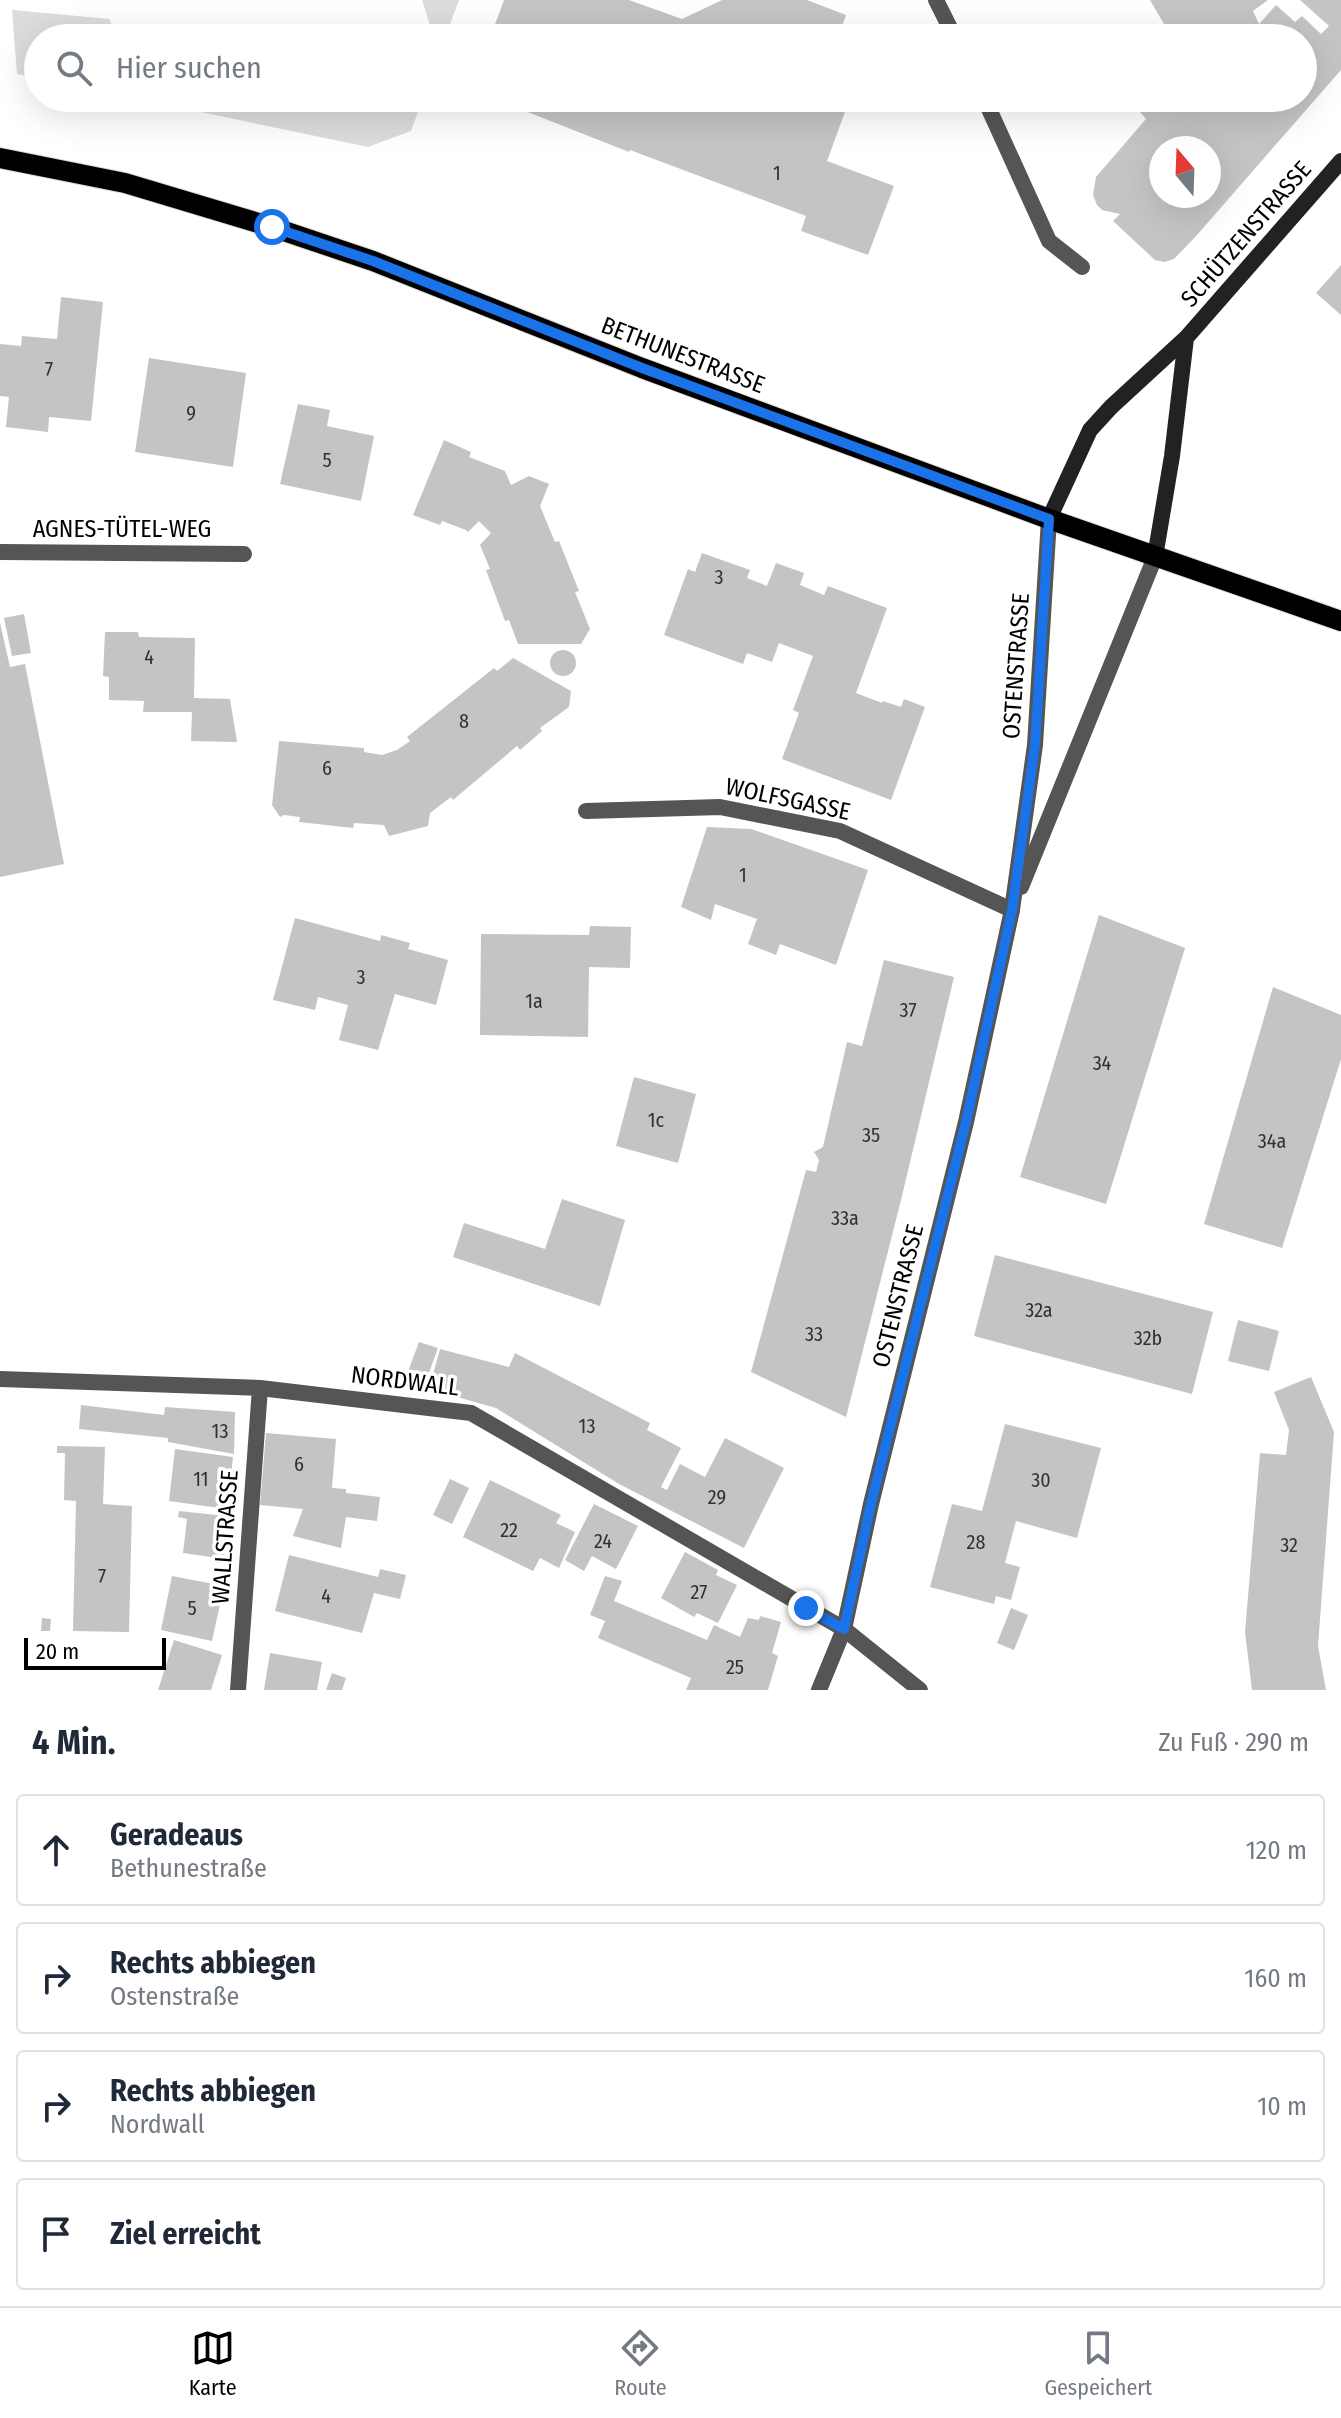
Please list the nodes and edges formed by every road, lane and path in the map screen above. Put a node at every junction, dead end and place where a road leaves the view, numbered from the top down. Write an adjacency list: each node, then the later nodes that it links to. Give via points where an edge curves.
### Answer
1 (936, 0): 2 (street)
2 (948, 24)
3 (990, 112): 6 (street, via 1049,241)
4 (0, 158): 8 (main road, BETHUNESTRASSE, via 125,183 373,261 642,368)
5 (1341, 161): 7 (main road, SCHÜTZENSTRASSE)
6 (1082, 267)
7 (1186, 338): 8 (main road, SCHÜTZENSTRASSE, via 1090,430); 11 (main road, SCHÜTZENSTRASSE)
8 (1049, 519): 11 (main road, BETHUNESTRASSE); 14 (street, OSTENSTRASSE, via 1035,745)
9 (0, 552): 10 (street, AGNES-TÜTEL-WEG)
10 (244, 554)
11 (1155, 557): 12 (main road, BETHUNESTRASSE); 14 (street, OSTENSTRASSE)
12 (1341, 621)
13 (586, 811): 14 (street, WOLFSGASSE, via 720,807 840,831)
14 (1012, 910): 17 (street, OSTENSTRASSE)
15 (0, 1379): 16 (street, NORDWALL)
16 (260, 1388): 17 (street, NORDWALL, via 471,1413); 18 (street, WALLSTRASSE)
17 (844, 1629): 19 (street, OSTENSTRASSE); 20 (street, NORDWALL)
18 (238, 1690)
19 (819, 1690)
20 (920, 1690)

